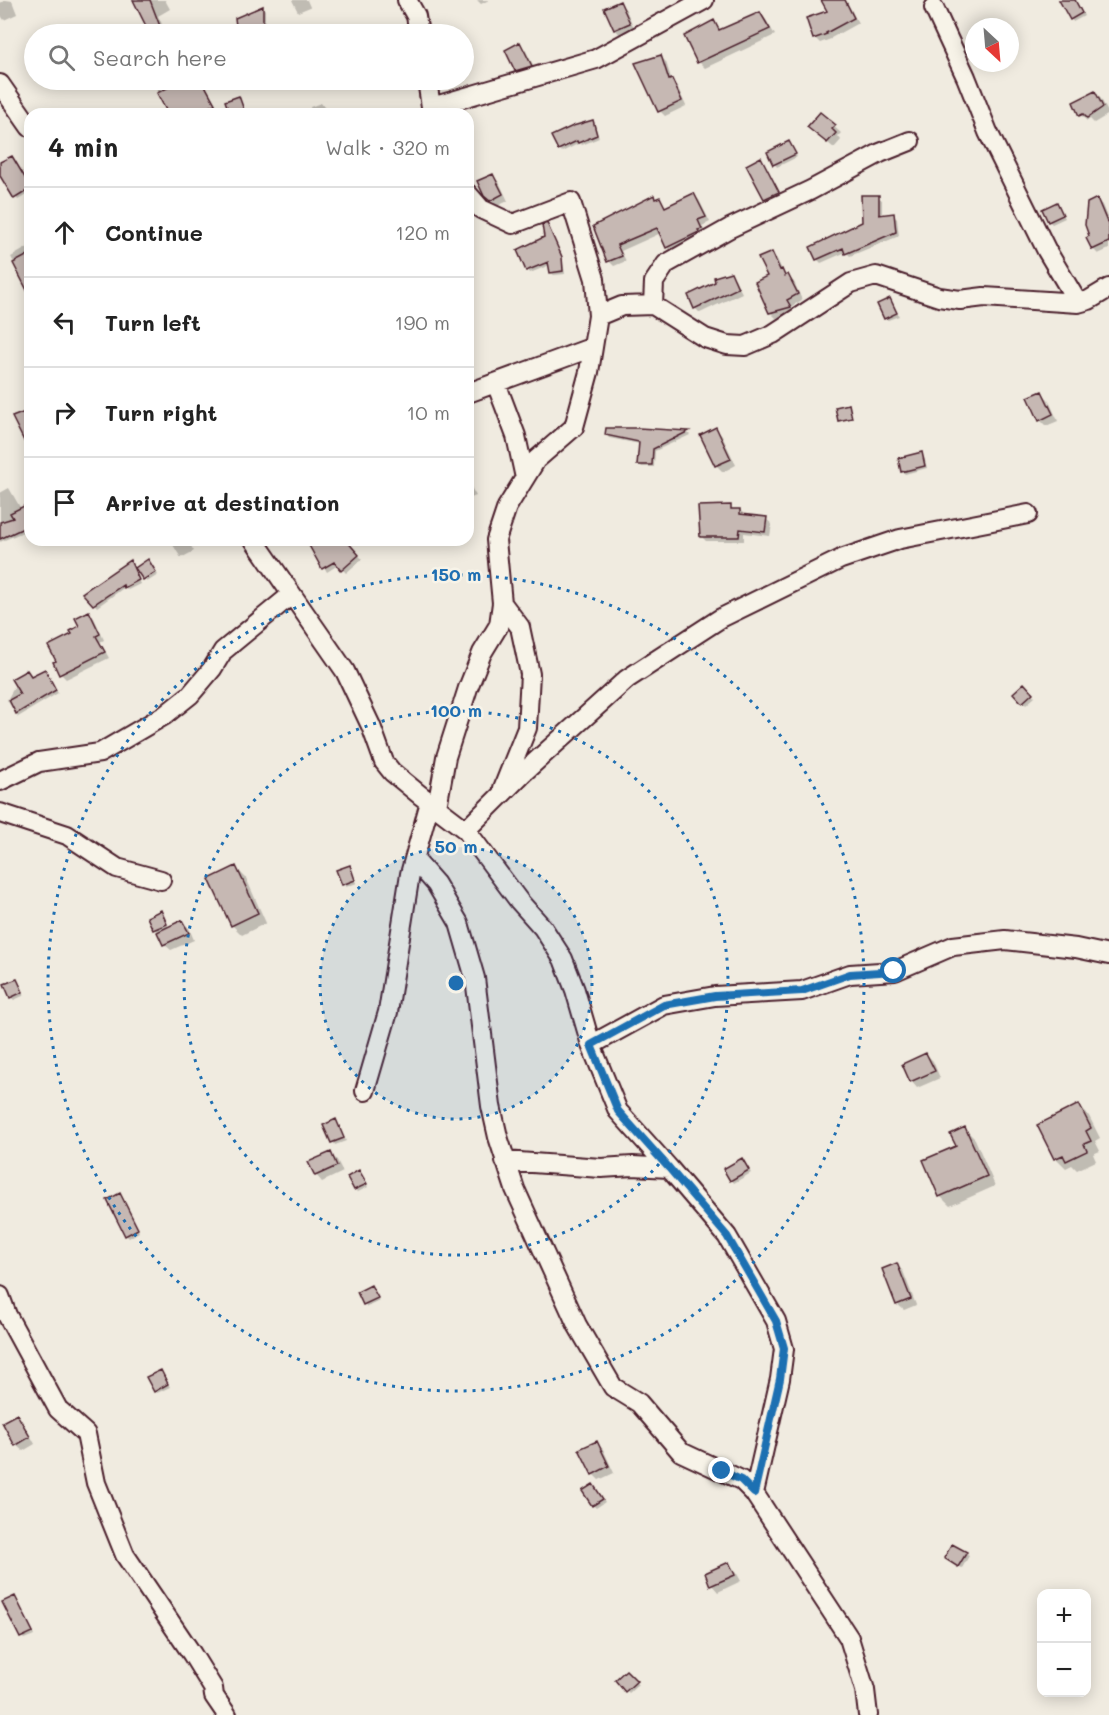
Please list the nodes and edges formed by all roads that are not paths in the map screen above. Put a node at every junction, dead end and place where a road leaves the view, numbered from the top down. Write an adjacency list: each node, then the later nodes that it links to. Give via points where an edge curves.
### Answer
1 (407, 0): 4 (street)
2 (704, 0): 8 (street, via 596,60)
3 (929, 6): 13 (street, via 1006,170)
4 (417, 24)
5 (0, 84): 9 (street)
6 (429, 90): 7 (street)
7 (432, 108)
8 (439, 108)
9 (24, 118)
10 (910, 141): 14 (street, via 730,228 666,264 654,282)
11 (474, 200): 15 (street, via 482,209 513,224 571,202 595,279)
12 (1109, 288): 13 (street)
13 (1078, 303): 14 (street, via 984,297 960,300 876,276 851,283 773,334 745,346 705,338)
14 (653, 305): 15 (street, via 622,306)
15 (598, 316): 16 (street)
16 (593, 347): 17 (street); 19 (street, via 574,428 536,460)
17 (496, 383): 18 (street); 19 (street, via 516,436)
18 (474, 391)
19 (525, 478): 23 (street, via 507,507 496,540)
20 (1028, 514): 25 (street, via 900,539 841,559 721,618 627,679)
21 (258, 546): 22 (street)
22 (291, 595): 24 (street, via 223,651 190,694 165,715 100,753 39,762); 26 (street, via 345,671 384,762)
23 (502, 603): 25 (street, via 520,627 530,674 527,728); 26 (street, via 499,625 468,688)
24 (0, 781)
25 (501, 795): 28 (street)
26 (433, 805): 28 (street); 29 (street)
27 (0, 813): 30 (street, via 67,835 117,868)
28 (466, 830): 32 (street, via 563,959)
29 (414, 859): 33 (street, via 388,1012); 34 (street, via 436,884 459,923 475,978 491,1106)
30 (161, 880)
31 (1109, 955): 32 (street, via 1005,940 953,946 894,971 850,974 802,991 715,996 664,1005)
32 (591, 1045): 35 (street, via 618,1111)
33 (365, 1091)
34 (505, 1161): 35 (street); 37 (street, via 577,1325 613,1387 639,1403 681,1452 741,1480)
35 (669, 1168): 37 (street, via 727,1236 776,1321 784,1348)
36 (0, 1296): 38 (street, via 58,1409 86,1434 96,1483 125,1555 192,1654)
37 (754, 1493): 39 (street, via 849,1638 865,1690)
38 (227, 1715)
39 (867, 1715)

